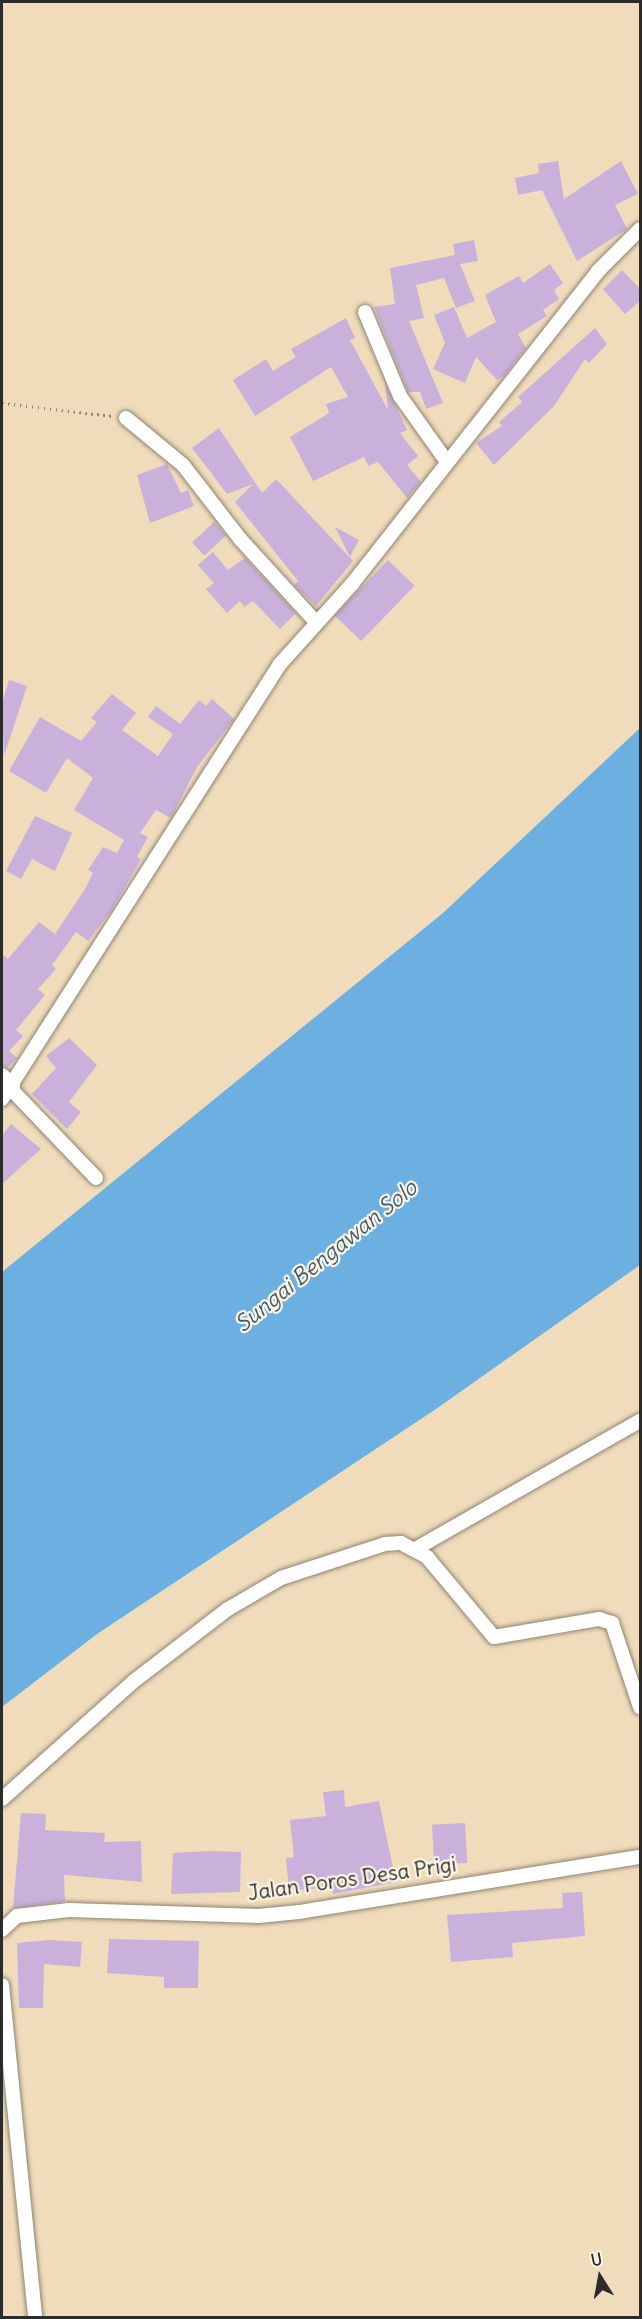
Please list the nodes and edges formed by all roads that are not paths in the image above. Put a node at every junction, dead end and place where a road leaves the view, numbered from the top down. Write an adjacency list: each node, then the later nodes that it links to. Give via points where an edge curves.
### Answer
1 (640, 229): 4 (street, via 598,271)
2 (365, 312): 4 (street, via 400,396)
3 (126, 418): 5 (street, via 183,465 241,540)
4 (447, 462): 5 (street)
5 (315, 621): 7 (street, via 245,713)
6 (2, 1075): 7 (street)
7 (8, 1091): 8 (street)
8 (96, 1178)
9 (640, 1421): 10 (street)
10 (417, 1548): 11 (street, via 494,1637 599,1619 612,1623); 12 (street, via 385,1544 330,1559 228,1609 134,1681)
11 (640, 1707)
12 (2, 1799)
13 (640, 1857): 14 (street, Jalan Poros Desa Prigi, via 299,1912 259,1916 69,1910 17,1916)
14 (2, 1931)
15 (2, 1985): 16 (street)
16 (35, 2318)

